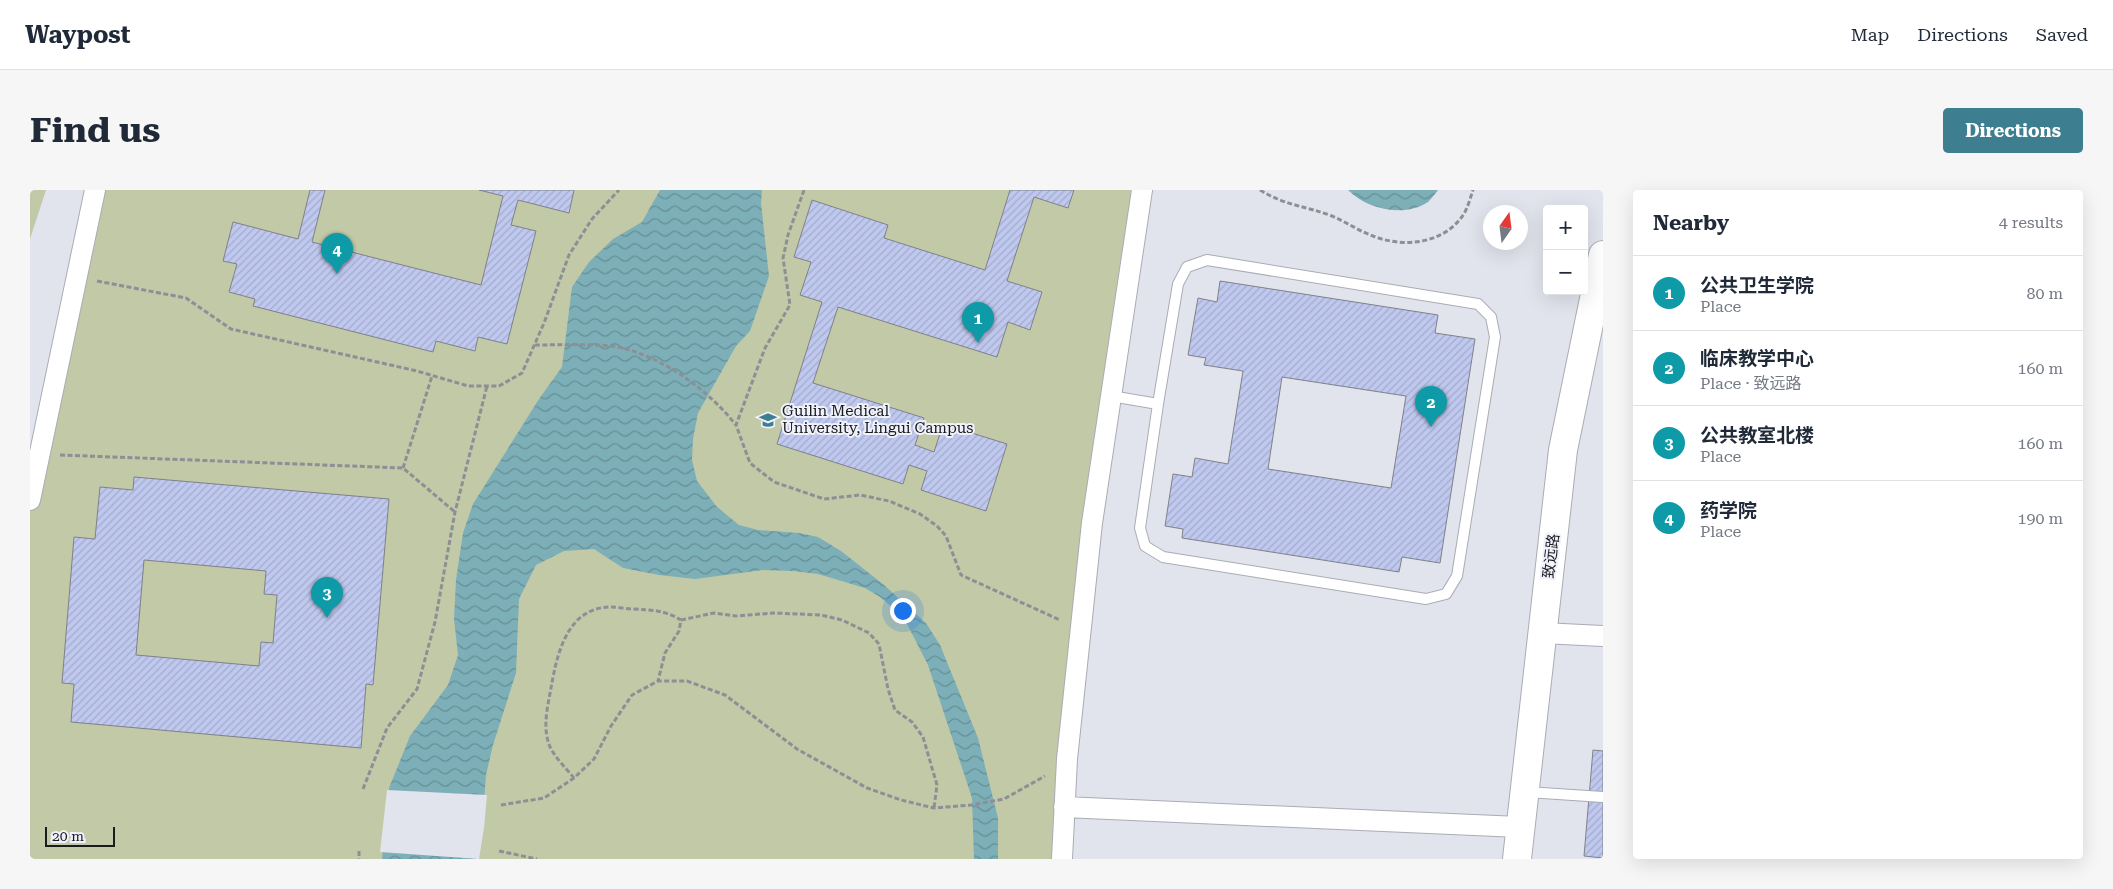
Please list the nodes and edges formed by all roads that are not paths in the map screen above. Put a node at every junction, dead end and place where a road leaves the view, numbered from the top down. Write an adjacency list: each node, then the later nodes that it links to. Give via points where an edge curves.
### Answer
1 (95, 190): 6 (street)
2 (1142, 190): 4 (street)
3 (1603, 255): 7 (main road, 致远路, via 1563,450)
4 (1110, 396): 5 (lane); 11 (street, via 1080,629)
5 (1158, 404): 5 (lane, via 1140,528 1145,546 1163,557 1426,599 1446,594 1457,576 1495,337 1491,317 1478,304 1207,260 1187,267 1178,284)
6 (31, 489)
7 (1542, 633): 8 (street); 9 (main road, 致远路)
8 (1603, 636)
9 (1523, 792): 10 (lane); 12 (main road, 致远路)
10 (1603, 797)
11 (1064, 807): 12 (street); 13 (street)
12 (1519, 827): 14 (main road, 致远路)
13 (1062, 859)
14 (1517, 859)

